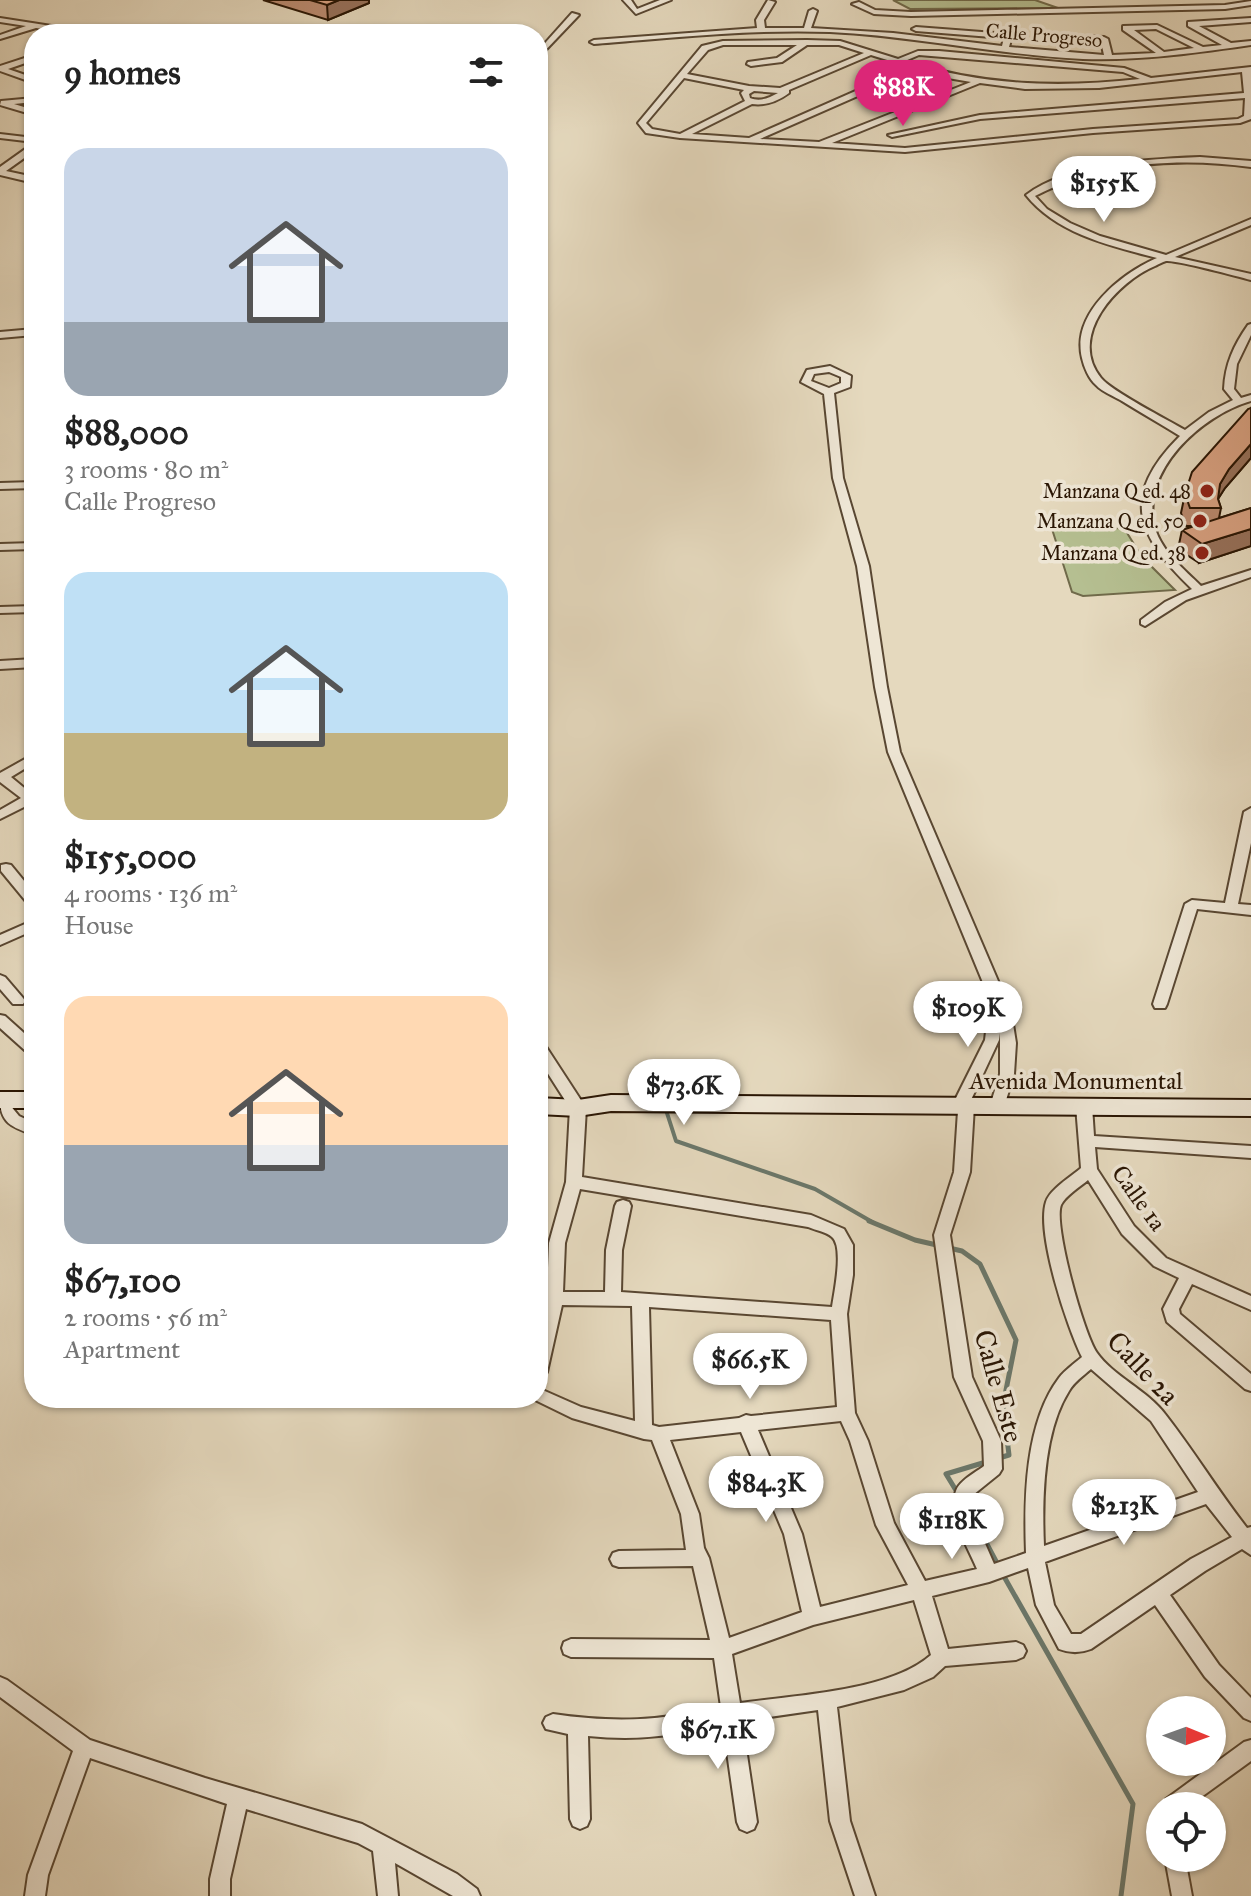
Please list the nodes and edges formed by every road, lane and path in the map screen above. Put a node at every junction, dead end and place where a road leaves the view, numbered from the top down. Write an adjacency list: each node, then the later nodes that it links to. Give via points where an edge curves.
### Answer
1 (627, 0): 2 (street, via 636,12)
2 (667, 0)
3 (771, 2): 13 (street, via 761,16)
4 (1251, 3): 5 (street, via 924,14 887,13)
5 (856, 4)
6 (813, 11): 14 (street)
7 (575, 15): 21 (street)
8 (0, 20): 10 (street)
9 (1251, 20): 22 (street, via 1191,24)
10 (39, 24)
11 (1061, 25): 17 (street)
12 (24, 29): 16 (street)
13 (761, 29): 14 (street, Calle Progreso); 18 (street, Calle Progreso)
14 (807, 29): 23 (street, Calle Progreso)
15 (916, 29): 23 (street, via 1008,36)
16 (0, 37)
17 (1062, 37): 26 (street); 28 (street, via 1104,39)
18 (594, 42)
19 (807, 42): 25 (street, via 852,44); 31 (street, via 779,60); 35 (street, via 714,44)
20 (1251, 43): 22 (street, Calle Progreso)
21 (548, 45)
22 (1230, 46): 24 (street, Calle Progreso)
23 (1005, 48): 26 (street, Calle Progreso)
24 (1201, 49): 27 (street, Calle Progreso); 27 (street, via 1157,27 1126,28)
25 (872, 52): 30 (street); 40 (street)
26 (1063, 54): 28 (street, Calle Progreso)
27 (1164, 55): 28 (street, Calle Progreso)
28 (1109, 57)
29 (24, 61): 33 (street)
30 (896, 62): 32 (street); 37 (street, via 918,53 939,53 1124,70)
31 (751, 64)
32 (915, 68): 38 (street); 52 (street)
33 (0, 69): 36 (street)
34 (1248, 69): 37 (street); 41 (street)
35 (681, 75): 39 (street); 50 (street, via 642,123 649,131)
36 (24, 77)
37 (1150, 80): 38 (street, via 1075,87)
38 (978, 82): 53 (street)
39 (751, 89): 40 (street); 43 (street, via 745,93)
40 (782, 90): 43 (street, via 786,91 771,100)
41 (1248, 95): 48 (street, via 981,117); 53 (street, via 1248,117 1225,123 1082,131 929,149)
42 (24, 101): 44 (street)
43 (750, 102): 50 (street)
44 (1, 103): 45 (street)
45 (11, 108): 46 (street); 47 (street)
46 (24, 111)
47 (0, 114)
48 (892, 135)
49 (0, 136): 51 (street)
50 (680, 136): 52 (street)
51 (24, 139)
52 (748, 141): 53 (street)
53 (818, 145)
54 (24, 154): 55 (street)
55 (20, 157): 56 (street); 58 (street)
56 (24, 157)
57 (1251, 164): 61 (street, via 1201,159 1140,164 1083,175 1030,195 1073,231)
58 (0, 172): 59 (street)
59 (24, 178)
60 (1251, 222): 61 (street)
61 (1168, 257): 62 (street); 71 (street, via 1140,269 1100,303 1084,359 1113,394)
62 (1251, 277)
63 (1251, 327): 67 (street)
64 (24, 333): 65 (street)
65 (0, 335)
66 (1251, 350): 67 (street)
67 (1235, 351): 70 (street, via 1229,389)
68 (829, 392): 96 (street, via 838,478 863,566 894,752)
69 (1251, 398): 70 (street)
70 (1238, 400): 71 (street)
71 (1186, 435): 77 (street, via 1150,485 1146,514 1155,543)
72 (24, 485): 73 (street)
73 (0, 486)
74 (24, 546): 75 (street)
75 (0, 547)
76 (1251, 573): 77 (street)
77 (1198, 589): 80 (street)
78 (24, 609): 79 (street)
79 (0, 610)
80 (1145, 622)
81 (24, 664): 82 (street)
82 (0, 665)
83 (24, 764): 84 (street)
84 (2, 777): 85 (street)
85 (24, 794)
86 (24, 802): 88 (street)
87 (1251, 812): 91 (street)
88 (0, 815)
89 (6, 868): 90 (street)
90 (24, 890)
91 (1231, 906): 92 (street); 98 (street, via 1192,904)
92 (1251, 910)
93 (24, 929): 94 (street)
94 (0, 940)
95 (0, 980): 97 (street)
96 (996, 997): 102 (street, via 994,1032); 103 (street, via 1009,1043)
97 (18, 1001)
98 (1160, 1004)
99 (0, 1020): 100 (street)
100 (24, 1041)
101 (548, 1062): 110 (street)
102 (984, 1062): 103 (street); 107 (street)
103 (1007, 1069): 108 (street)
104 (24, 1100): 105 (main road)
105 (0, 1101): 112 (street)
106 (548, 1106): 110 (main road)
107 (963, 1106): 108 (main road, Avenida Monumental); 110 (main road, Avenida Monumental, via 611,1103); 136 (street, Calle Este, via 962,1172 942,1235 963,1377 992,1441 993,1469 964,1492 964,1516)
108 (998, 1106): 109 (main road, Avenida Monumental)
109 (1084, 1106): 111 (main road, Avenida Monumental); 113 (street, Calle 1a)
110 (578, 1108): 116 (street)
111 (1251, 1108)
112 (24, 1124)
113 (1087, 1141): 114 (street); 115 (street, Calle 1a)
114 (1251, 1152)
115 (1089, 1170): 118 (street, Calle 1a, via 1128,1230 1155,1258); 125 (street, Calle 2a, via 1054,1201 1051,1217 1078,1332)
116 (574, 1182): 119 (street); 124 (street, via 811,1221 838,1233 845,1245)
117 (623, 1206): 121 (street, via 614,1250)
118 (1188, 1276): 123 (street, Calle 1a); 126 (street, via 1171,1309 1173,1317)
119 (548, 1288)
120 (548, 1298): 121 (street)
121 (613, 1298): 122 (street)
122 (640, 1299): 124 (street); 130 (street)
123 (1251, 1303)
124 (839, 1314): 128 (street)
125 (1091, 1359): 131 (street, Calle 2a, via 1157,1416); 133 (street, via 1062,1385 1044,1430)
126 (1251, 1384)
127 (548, 1400): 130 (street)
128 (846, 1413): 129 (street); 137 (street, via 885,1525)
129 (746, 1422): 130 (street); 139 (street, via 793,1534)
130 (652, 1433): 134 (street, via 690,1514)
131 (1210, 1495): 132 (street, Calle 2a); 133 (street)
132 (1249, 1540): 138 (street)
133 (1031, 1557): 136 (street); 138 (street, via 1044,1604 1066,1643 1084,1643)
134 (700, 1558): 135 (street); 141 (street)
135 (619, 1559)
136 (992, 1573): 137 (street)
137 (921, 1591): 139 (street); 143 (street)
138 (1158, 1593): 146 (street, via 1212,1671)
139 (813, 1617): 141 (street)
140 (571, 1648): 141 (street)
141 (722, 1649): 147 (street)
142 (1016, 1651): 143 (street)
143 (941, 1658): 145 (street, via 933,1669 883,1688)
144 (0, 1686): 150 (street)
145 (827, 1700): 147 (street); 162 (street, via 840,1821)
146 (1251, 1712)
147 (733, 1713): 149 (street, via 671,1727); 155 (street)
148 (553, 1723): 149 (street)
149 (578, 1727): 154 (street)
150 (84, 1747): 153 (street); 158 (street)
151 (1251, 1749): 152 (street)
152 (1192, 1792)
153 (238, 1798): 156 (street, via 362,1834); 159 (street)
154 (580, 1819)
155 (747, 1822)
156 (383, 1846): 160 (street); 161 (street)
157 (1178, 1872): 163 (street)
158 (35, 1896)
159 (220, 1896)
160 (388, 1896)
161 (470, 1896)
162 (865, 1896)
163 (1182, 1896)

